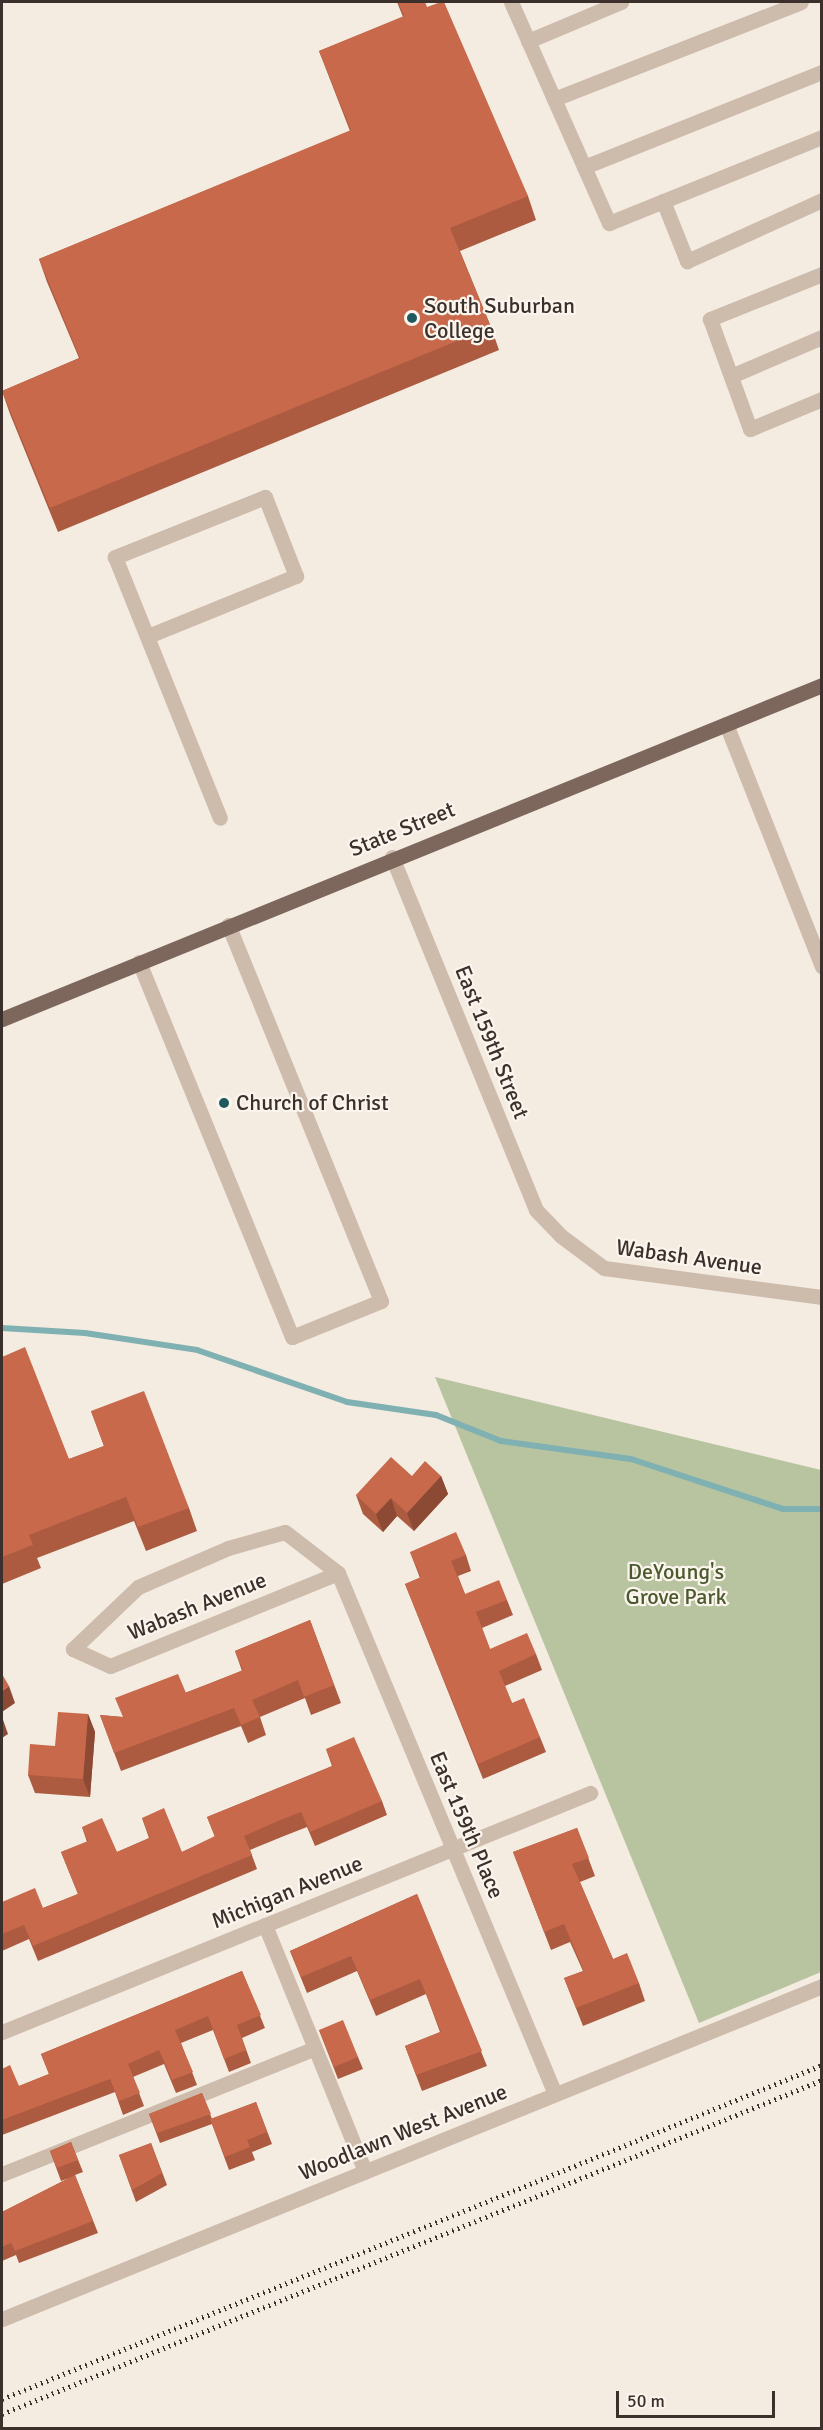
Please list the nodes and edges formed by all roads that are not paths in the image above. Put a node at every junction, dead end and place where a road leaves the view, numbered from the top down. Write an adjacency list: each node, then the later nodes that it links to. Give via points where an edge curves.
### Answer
1 (511, 2): 4 (street)
2 (621, 2): 4 (street)
3 (801, 2): 6 (street)
4 (528, 42): 6 (street)
5 (822, 72): 8 (street)
6 (554, 99): 8 (street)
7 (822, 137): 10 (street)
8 (584, 166): 10 (street, via 609,223)
9 (822, 200): 10 (street, via 687,261)
10 (663, 201)
11 (822, 274): 13 (street, via 710,319)
12 (822, 337): 13 (street)
13 (731, 376): 14 (street, via 750,429)
14 (822, 399)
15 (148, 636): 15 (street, via 116,557 265,497 296,576); 18 (street)
16 (822, 685): 17 (main road, State Street)
17 (726, 724): 19 (main road, State Street); 22 (street)
18 (220, 818)
19 (392, 857): 20 (main road, State Street); 24 (street, East 159th Street, via 536,1210)
20 (228, 925): 21 (main road, State Street); 21 (street, via 381,1301 292,1337)
21 (138, 962): 23 (main road, State Street)
22 (822, 967)
23 (2, 1019)
24 (561, 1236): 25 (street, Wabash Avenue, via 604,1268)
25 (822, 1297)
26 (338, 1573): 26 (street, Wabash Avenue, via 110,1666 73,1649 138,1587 285,1532); 28 (street, East 159th Place)
27 (590, 1793): 28 (street, Michigan Avenue)
28 (452, 1849): 29 (street, Michigan Avenue); 33 (street, East 159th Place)
29 (265, 1925): 31 (street, Michigan Avenue); 32 (street)
30 (822, 1986): 33 (street, Woodlawn West Avenue)
31 (2, 2032)
32 (315, 2048): 34 (street); 35 (street)
33 (555, 2094): 34 (street, Woodlawn West Avenue)
34 (365, 2171): 36 (street, Woodlawn West Avenue)
35 (2, 2174)
36 (2, 2319)

